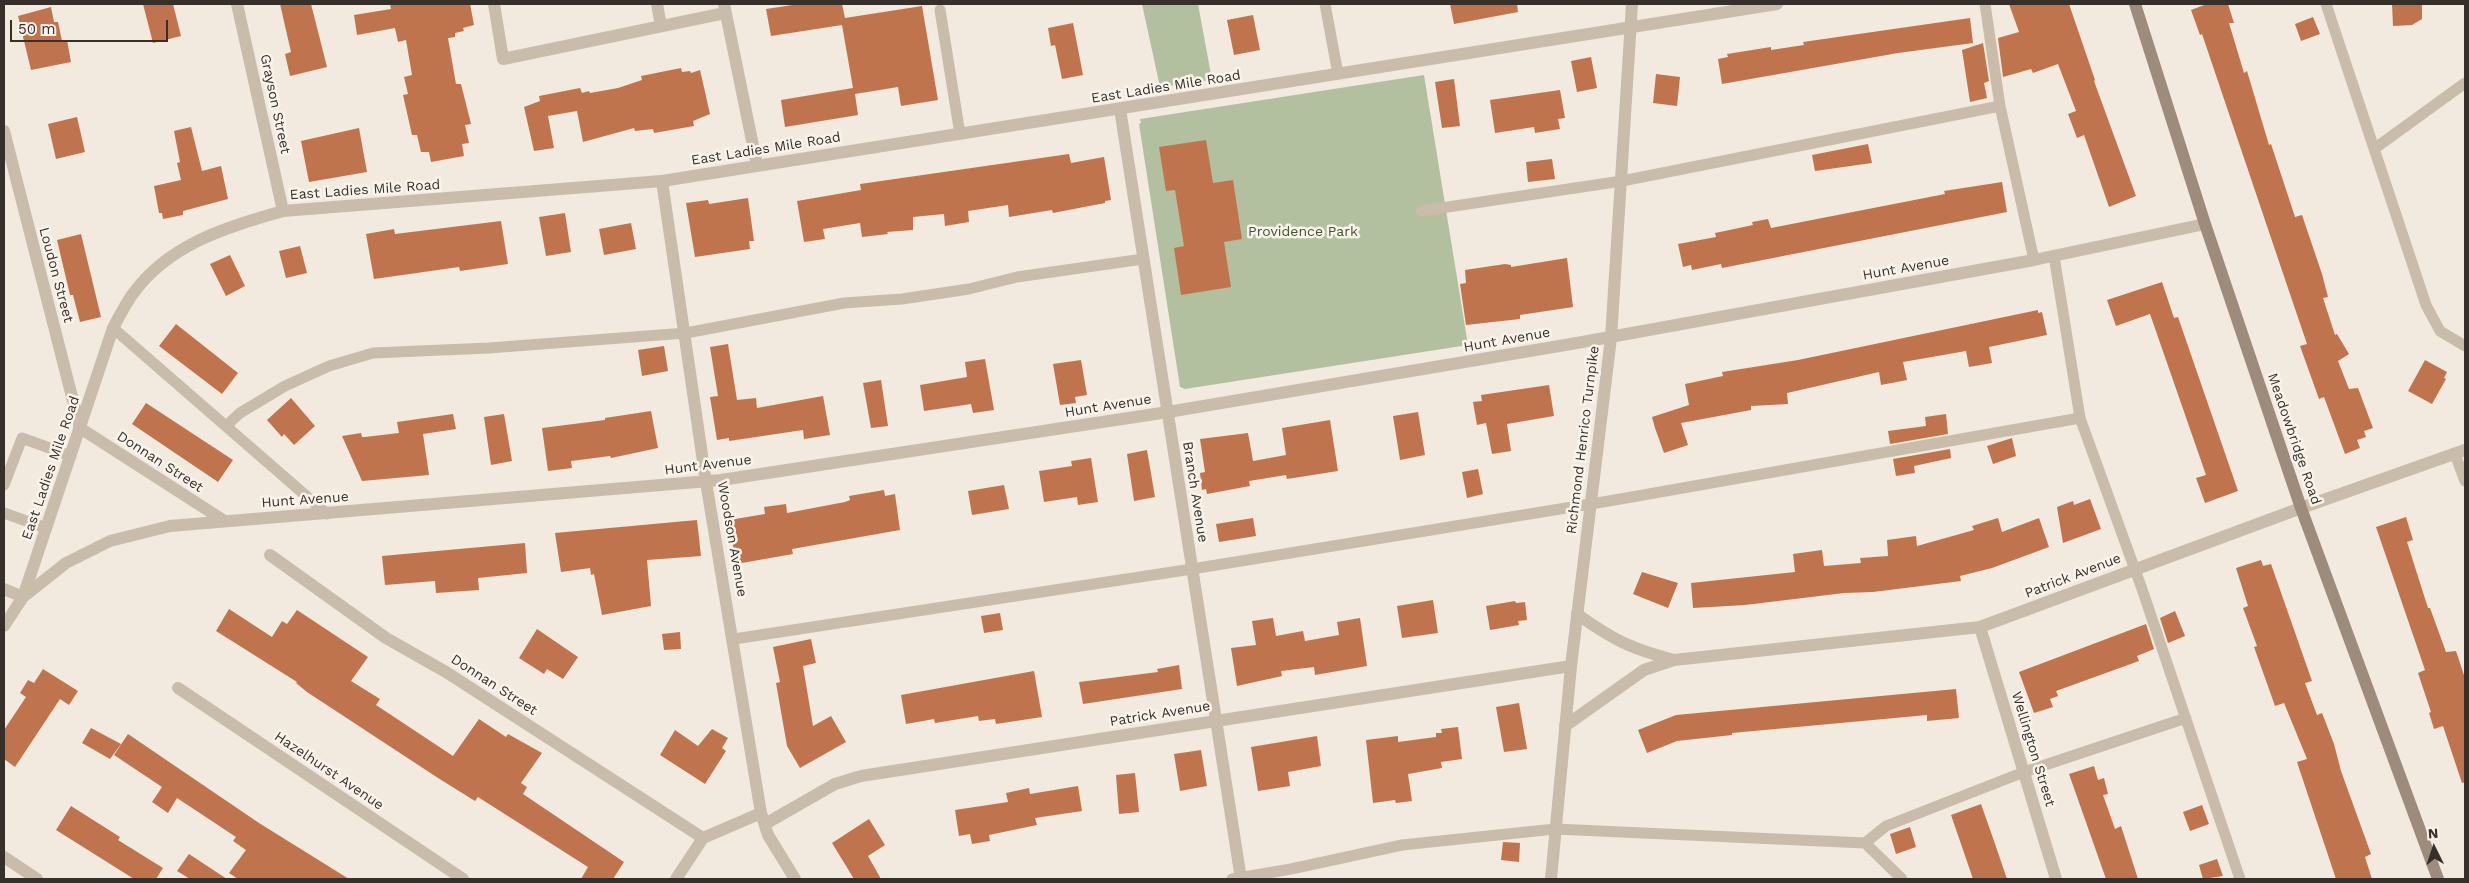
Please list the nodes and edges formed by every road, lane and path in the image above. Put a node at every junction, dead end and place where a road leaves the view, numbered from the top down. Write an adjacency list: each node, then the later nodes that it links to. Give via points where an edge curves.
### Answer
1 (237, 4): 24 (street, Grayson Street)
2 (494, 4): 12 (street, via 503,59)
3 (656, 4): 12 (street)
4 (1325, 4): 14 (lane)
5 (1632, 4): 13 (street, Richmond Henrico Turnpike)
6 (1777, 4): 13 (street, East Ladies Mile Road)
7 (1985, 4): 16 (lane)
8 (2135, 4): 26 (main road, Meadowbridge Road)
9 (2326, 4): 20 (lane)
10 (724, 8): 12 (street); 21 (street)
11 (940, 10): 19 (lane)
12 (661, 26)
13 (1631, 28): 14 (street, East Ladies Mile Road); 23 (street, Richmond Henrico Turnpike)
14 (1338, 74): 17 (street, East Ladies Mile Road)
15 (2465, 84): 20 (lane)
16 (2000, 106): 23 (lane); 29 (lane)
17 (1120, 109): 19 (street, East Ladies Mile Road); 28 (street, Branch Avenue)
18 (4, 130): 37 (street, Loudon Street)
19 (960, 134): 21 (street, East Ladies Mile Road)
20 (2374, 149): 33 (lane, via 2426,305 2440,331)
21 (757, 165): 22 (street, East Ladies Mile Road)
22 (662, 181): 24 (street, East Ladies Mile Road); 31 (street, Woodson Avenue)
23 (1622, 181): 25 (lane); 32 (street, Richmond Henrico Turnpike)
24 (283, 211): 30 (street, East Ladies Mile Road, via 193,241 160,265 133,294)
25 (1421, 211)
26 (2205, 224): 27 (street, Hunt Avenue); 44 (main road, Meadowbridge Road)
27 (2054, 256): 29 (street, Hunt Avenue); 35 (lane)
28 (1143, 259): 31 (lane, via 1017,277 969,289 902,299 844,303); 34 (street, Branch Avenue)
29 (2034, 260): 32 (street, Hunt Avenue)
30 (113, 328): 36 (lane); 37 (street, East Ladies Mile Road)
31 (686, 333): 36 (lane, via 373,353 329,366 285,386 240,413); 41 (street, Woodson Avenue)
32 (1611, 338): 34 (street, Hunt Avenue); 43 (street, Richmond Henrico Turnpike)
33 (2465, 346)
34 (1168, 412): 41 (street, Hunt Avenue); 50 (street, Branch Avenue)
35 (2080, 418): 43 (lane); 51 (lane)
36 (227, 425): 46 (lane)
37 (80, 428): 39 (street, East Ladies Mile Road); 47 (street, Donnan Street)
38 (2460, 452): 40 (lane); 44 (street, Patrick Avenue)
39 (71, 456): 42 (lane, via 22,438); 48 (street, East Ladies Mile Road)
40 (2465, 481)
41 (706, 482): 46 (street, Hunt Avenue); 57 (street, Woodson Avenue)
42 (4, 485)
43 (1590, 504): 50 (lane); 54 (street, Richmond Henrico Turnpike)
44 (2301, 508): 51 (street, Patrick Avenue); 79 (main road, Meadowbridge Road)
45 (4, 513): 48 (lane)
46 (327, 514): 47 (street, Hunt Avenue)
47 (223, 520): 53 (street, Hunt Avenue, via 170,526 110,541 66,563)
48 (46, 528): 53 (street, East Ladies Mile Road)
49 (270, 555): 67 (street, Donnan Street, via 386,638 446,672)
50 (1192, 569): 57 (lane); 62 (street, Branch Avenue)
51 (2135, 569): 56 (street, Patrick Avenue); 61 (lane)
52 (4, 589): 53 (street)
53 (23, 597): 55 (street, East Ladies Mile Road)
54 (1577, 614): 58 (street, Patrick Avenue, via 1610,638 1639,651); 59 (street, Richmond Henrico Turnpike)
55 (4, 626)
56 (1980, 627): 58 (street, Patrick Avenue); 64 (street, Wellington Street)
57 (734, 640): 65 (street, Woodson Avenue)
58 (1674, 660): 63 (street, Patrick Avenue, via 1644,670)
59 (1570, 666): 62 (street, Patrick Avenue); 63 (street, Richmond Henrico Turnpike)
60 (178, 688): 71 (street, Hazelhurst Avenue)
61 (2186, 718): 64 (lane); 78 (lane)
62 (1215, 721): 65 (street, Patrick Avenue, via 861,776 835,784); 74 (street, Branch Avenue)
63 (1565, 726): 66 (street, Richmond Henrico Turnpike)
64 (2024, 772): 68 (lane, via 1886,826); 77 (street, Wellington Street)
65 (763, 818): 67 (street, Patrick Avenue); 73 (street, via 768,835)
66 (1555, 829): 68 (lane); 74 (lane, via 1402,845); 75 (street, Richmond Henrico Turnpike)
67 (703, 838): 72 (street)
68 (1865, 843): 76 (lane)
69 (4, 857): 70 (street)
70 (38, 879)
71 (463, 879)
72 (676, 879)
73 (795, 879)
74 (1238, 879)
75 (1551, 879)
76 (1902, 879)
77 (2056, 879)
78 (2240, 879)
79 (2438, 879)

